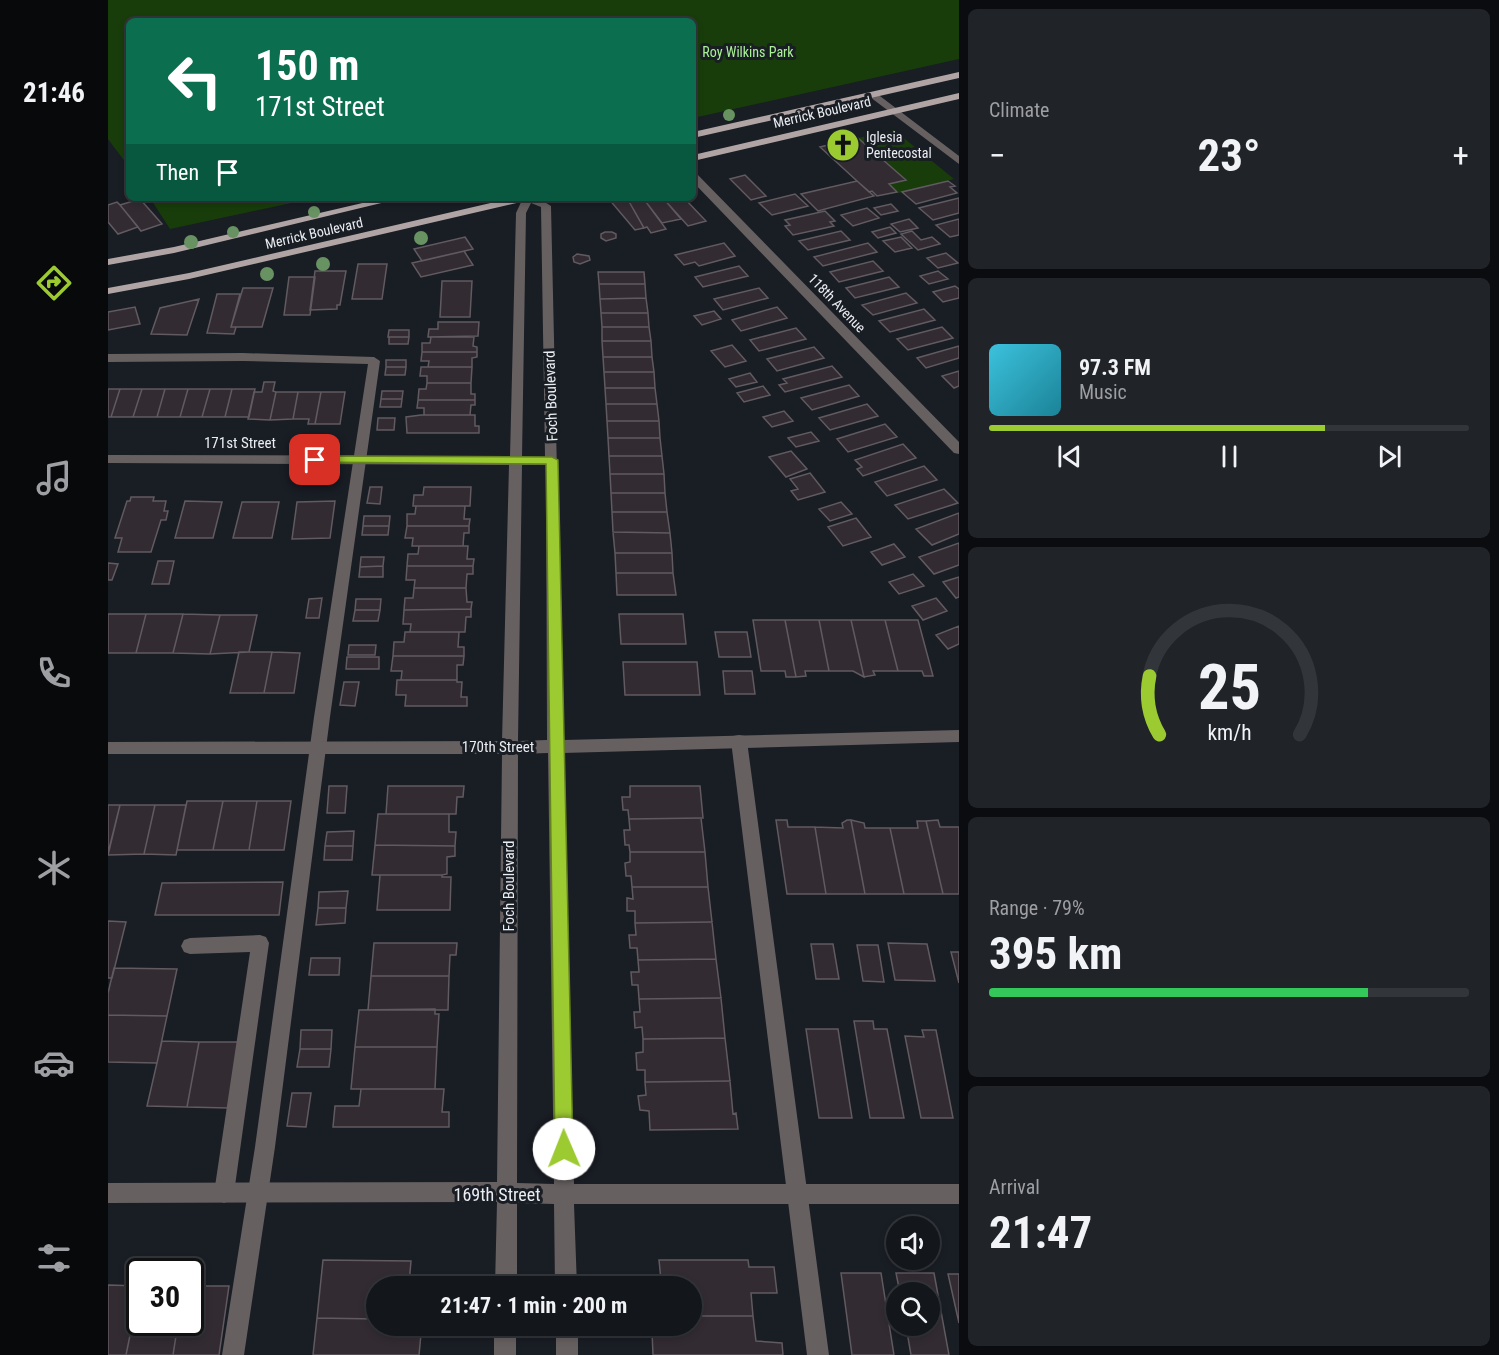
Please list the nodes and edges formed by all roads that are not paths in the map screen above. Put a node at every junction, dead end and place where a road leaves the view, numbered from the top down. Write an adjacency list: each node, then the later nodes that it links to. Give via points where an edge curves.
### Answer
1 (959, 75): 2 (main road, Merrick Boulevard)
2 (873, 95): 4 (street); 5 (main road, Merrick Boulevard)
3 (959, 96): 4 (main road, Merrick Boulevard)
4 (895, 110): 6 (main road, Merrick Boulevard); 7 (street)
5 (696, 134)
6 (696, 157)
7 (959, 161)
8 (696, 179): 16 (street, 118th Avenue)
9 (385, 201): 13 (main road, Merrick Boulevard)
10 (514, 201): 14 (main road, Merrick Boulevard)
11 (526, 201): 19 (street, Foch Boulevard, via 520,213)
12 (534, 201): 20 (street, Foch Boulevard, via 546,206)
13 (108, 262)
14 (108, 291)
15 (108, 358): 18 (street, via 374,361)
16 (959, 450)
17 (108, 459): 18 (street, 171st Street)
18 (361, 460): 19 (street, 171st Street); 24 (street)
19 (516, 460): 20 (street, 171st Street); 25 (street, Foch Boulevard)
20 (552, 460): 23 (street, Foch Boulevard)
21 (959, 736): 22 (street, 170th Street)
22 (739, 741): 23 (street, 170th Street); 33 (street)
23 (555, 745): 25 (street, 170th Street); 32 (street, Foch Boulevard)
24 (319, 747): 25 (street, 170th Street); 26 (street, 170th Street); 30 (street)
25 (510, 747): 31 (street, Foch Boulevard)
26 (108, 748)
27 (190, 946): 29 (street, via 260,943)
28 (108, 1193): 29 (street, 169th Street)
29 (224, 1193): 30 (street, 169th Street)
30 (257, 1193): 31 (street, 169th Street); 39 (street)
31 (508, 1194): 32 (street, 169th Street); 35 (street, Foch Boulevard)
32 (565, 1194): 33 (street, 169th Street); 36 (street, Foch Boulevard)
33 (796, 1194): 34 (street, 169th Street); 42 (street)
34 (959, 1194)
35 (506, 1276)
36 (566, 1276)
37 (505, 1336): 40 (street)
38 (567, 1336): 41 (street)
39 (233, 1355)
40 (505, 1355)
41 (567, 1355)
42 (818, 1355)

